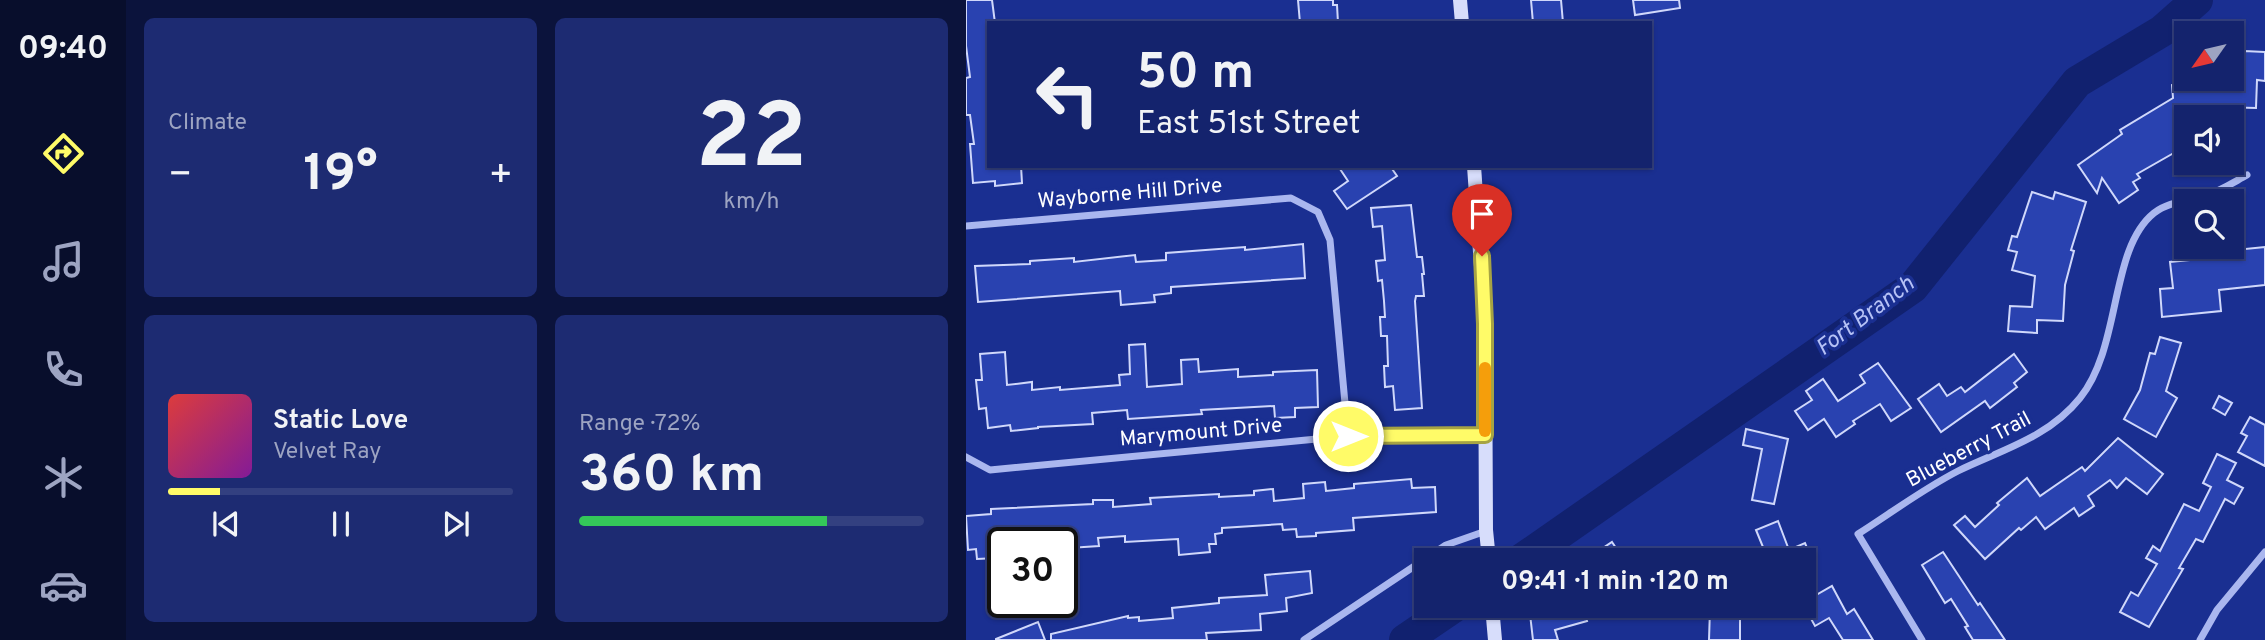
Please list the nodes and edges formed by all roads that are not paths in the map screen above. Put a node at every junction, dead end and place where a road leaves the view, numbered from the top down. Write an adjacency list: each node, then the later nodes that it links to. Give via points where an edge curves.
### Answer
1 (1460, 0): 2 (main road)
2 (1462, 21)
3 (1474, 168): 6 (main road, via 1485,324)
4 (2247, 175): 15 (street, Blueberry Trail, via 2207,195 2156,211 2138,228 2096,373 2080,399 2053,425 2023,444 1956,472 1858,534)
5 (966, 226): 7 (street, Wayborne Hill Drive, via 1291,198 1318,212 1330,240)
6 (1485, 435): 7 (street, Marymount Drive); 9 (main road)
7 (1348, 436): 8 (street, Marymount Drive, via 990,470)
8 (966, 457)
9 (1486, 530): 10 (main road); 13 (street, via 1446,545)
10 (1488, 548)
11 (2265, 552): 16 (street, via 2217,611)
12 (1493, 618): 14 (main road)
13 (1304, 640)
14 (1495, 640)
15 (1922, 640)
16 (2200, 640)

